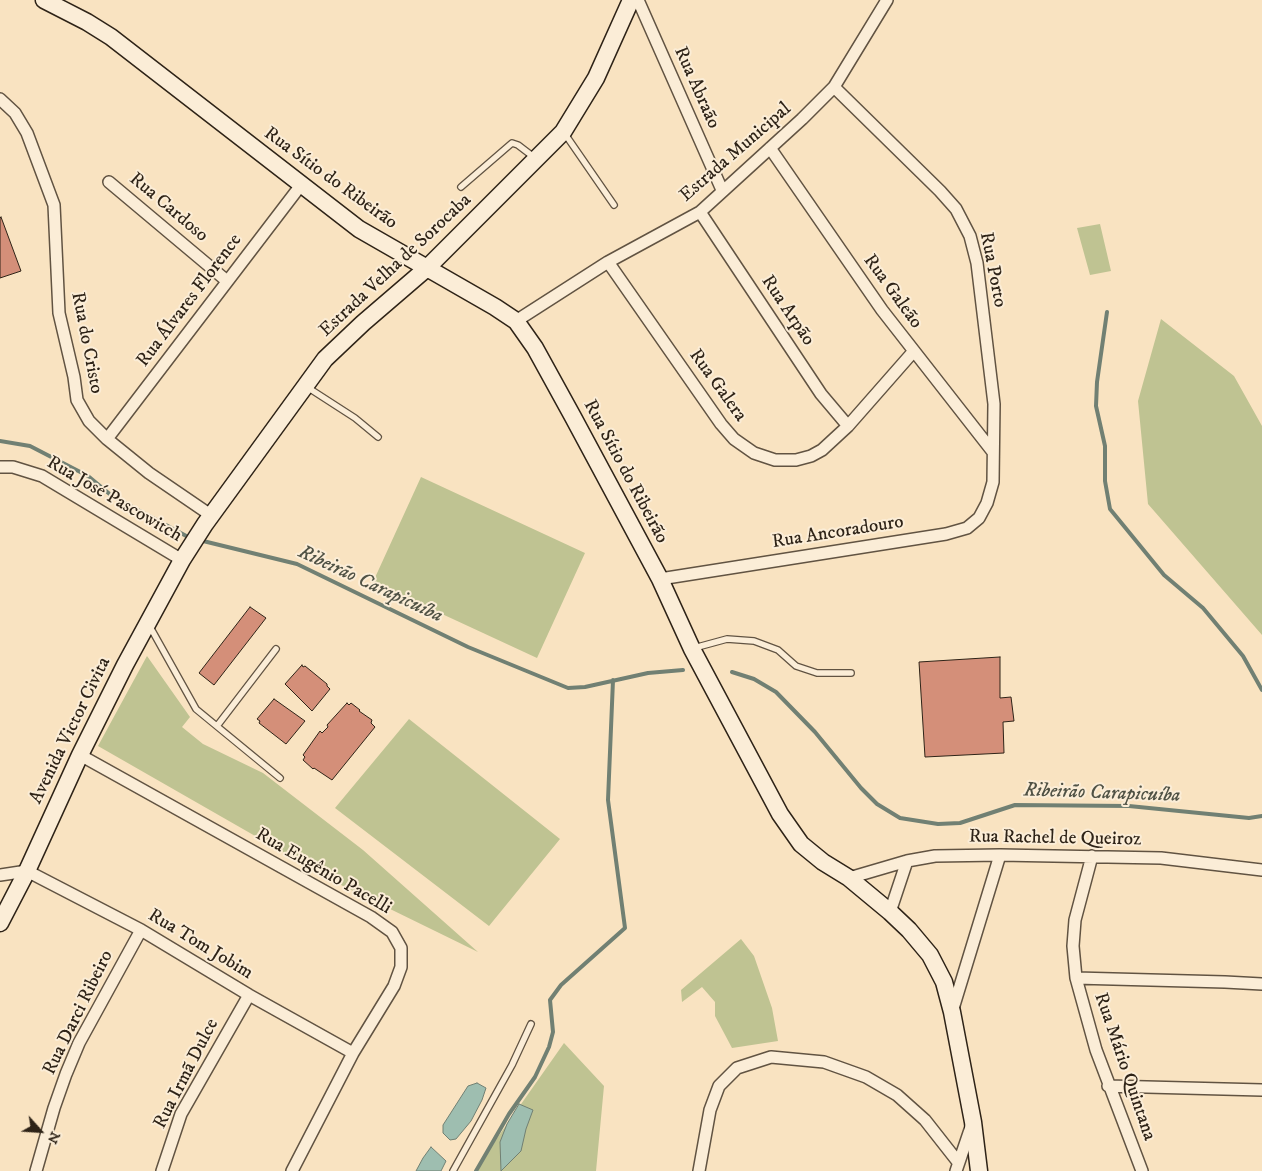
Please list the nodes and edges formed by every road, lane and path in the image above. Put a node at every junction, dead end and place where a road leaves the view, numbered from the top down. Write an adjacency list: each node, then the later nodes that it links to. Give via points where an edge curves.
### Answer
1 (44, 0): 11 (main road, Rua Sítio do Ribeirão, via 110,37)
2 (631, 0): 7 (main road, Estrada Velha de Sorocaba, via 596,78)
3 (638, 0): 13 (street, Rua Abraão)
4 (887, 0): 5 (street, Estrada Municipal)
5 (834, 87): 8 (street, Estrada Municipal); 25 (street, Rua Porto, via 940,190 956,208 970,236 977,263 994,404)
6 (0, 99): 24 (street, Rua do Cristo, via 15,113 27,133 54,205 59,313 77,400 89,421)
7 (563, 132): 9 (main road, Estrada Velha de Sorocaba); 14 (lane)
8 (770, 148): 13 (street, Estrada Municipal); 20 (street, Rua Galeão)
9 (537, 159): 12 (lane, via 512,143); 17 (main road, Estrada Velha de Sorocaba)
10 (109, 182): 18 (street, Rua Cardoso)
11 (301, 184): 17 (main road, Rua Sítio do Ribeirão, via 359,229); 18 (street, Rua Álvares Florence)
12 (461, 187)
13 (722, 190): 15 (street, Estrada Municipal)
14 (614, 204)
15 (700, 212): 16 (street, Estrada Municipal); 22 (street, Rua Arpão, via 821,394)
16 (608, 262): 19 (street, Estrada Municipal); 22 (street, Rua Galera, via 721,424 734,439 754,453 775,460 811,456)
17 (427, 268): 19 (main road, Rua Sítio do Ribeirão); 21 (main road, Estrada Velha de Sorocaba, via 325,359)
18 (227, 281): 24 (street, Rua Álvares Florence)
19 (516, 322): 30 (main road, Rua Sítio do Ribeirão, via 535,348)
20 (914, 352): 22 (street, Rua Galera); 25 (street, Rua Galeão)
21 (305, 386): 23 (lane); 28 (main road, Estrada Velha de Sorocaba)
22 (848, 426)
23 (378, 437)
24 (107, 439): 28 (street, Rua do Cristo)
25 (993, 452): 27 (street, Rua Porto)
26 (0, 467): 29 (street, Rua José Pascowitch, via 13,467 42,476)
27 (993, 482): 30 (street, Rua Ancoradouro, via 987,503 967,528)
28 (208, 520): 29 (main road, Estrada Velha de Sorocaba)
29 (184, 556): 31 (main road, Avenida Victor Civita)
30 (660, 579): 32 (main road, Rua Sítio do Ribeirão)
31 (148, 623): 35 (lane, via 196,709); 36 (main road, Avenida Victor Civita)
32 (692, 649): 34 (lane, via 728,639 754,641 778,650 796,666 817,673); 44 (main road, Rua Sítio do Ribeirão, via 780,814 801,844)
33 (276, 650): 35 (lane)
34 (852, 673)
35 (217, 726): 37 (lane)
36 (80, 755): 42 (main road, Avenida Victor Civita); 53 (street, Rua Eugênio Pacelli, via 371,917 392,932 400,948 401,967 394,986)
37 (280, 778)
38 (1000, 855): 39 (street, Rua Rachel de Queiroz); 40 (street, Rua Rachel de Queiroz, via 935,856); 51 (street)
39 (1092, 856): 41 (street, Rua Rachel de Queiroz, via 1161,858); 48 (street, Rua Mário Quintana, via 1075,920)
40 (907, 861): 44 (street, Rua Rachel de Queiroz); 45 (street)
41 (1262, 870)
42 (27, 871): 43 (street); 46 (main road, Avenida Victor Civita); 47 (street, Rua Tom Jobim)
43 (0, 875)
44 (849, 878): 45 (main road, Rua Sítio do Ribeirão)
45 (890, 912): 51 (main road, Rua Sítio do Ribeirão, via 930,955 944,982)
46 (0, 922)
47 (141, 930): 50 (street, Rua Tom Jobim); 58 (street, Rua Darci Ribeiro, via 66,1074)
48 (1076, 978): 49 (street); 54 (street, Rua Mário Quintana)
49 (1262, 984)
50 (249, 995): 53 (street, Rua Tom Jobim); 59 (street, Rua Irmã Dulce, via 181,1114)
51 (952, 1012): 56 (main road, Rua Sítio do Ribeirão)
52 (531, 1024): 61 (lane)
53 (353, 1054): 60 (street, Rua Eugênio Pacelli)
54 (1108, 1086): 55 (street); 64 (street, Rua Mário Quintana)
55 (1262, 1090)
56 (973, 1122): 57 (street); 63 (main road, Rua Sítio do Ribeirão)
57 (957, 1166): 62 (street, via 925,1120 897,1095 866,1077 824,1062 770,1057 736,1068 719,1086 710,1110)
58 (36, 1171)
59 (162, 1171)
60 (292, 1171)
61 (453, 1171)
62 (699, 1171)
63 (979, 1171)
64 (1142, 1171)

